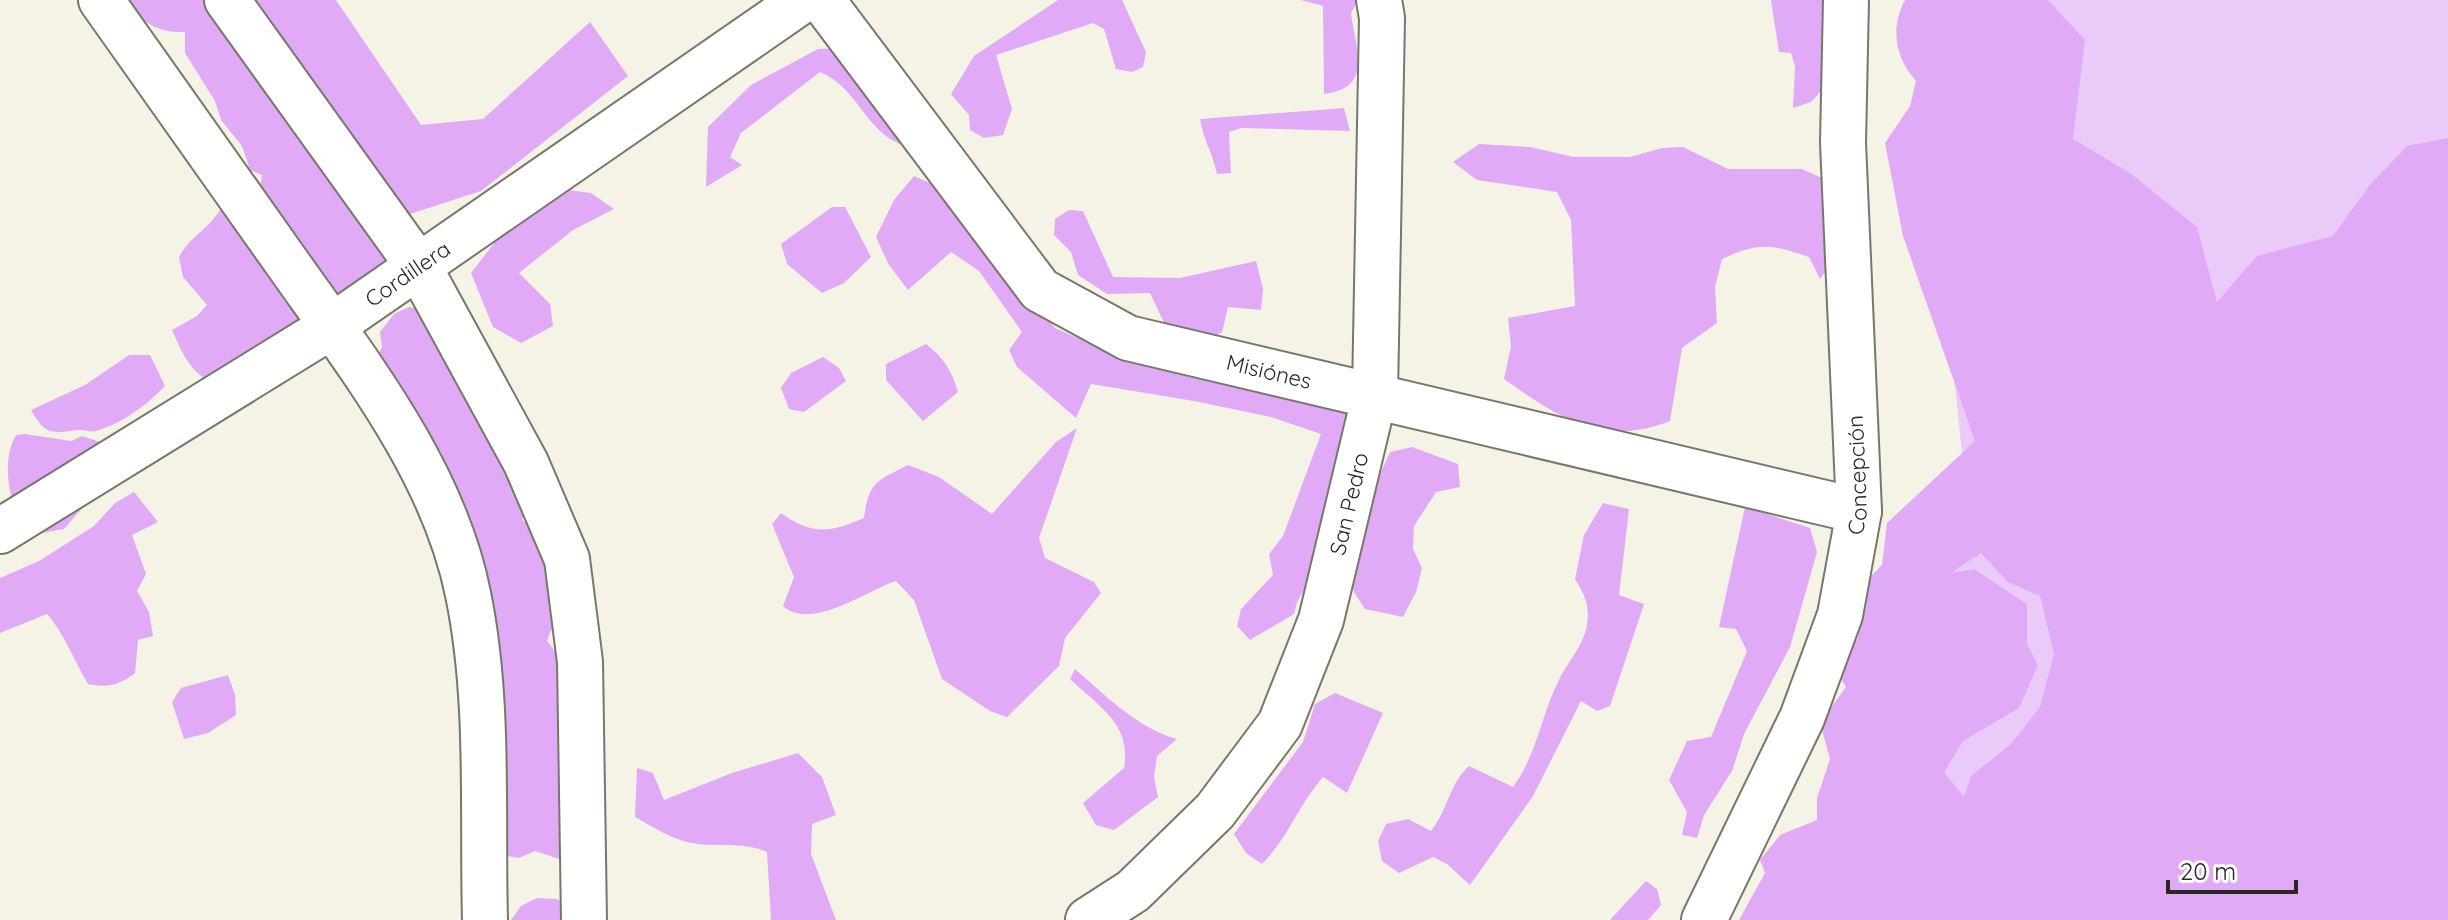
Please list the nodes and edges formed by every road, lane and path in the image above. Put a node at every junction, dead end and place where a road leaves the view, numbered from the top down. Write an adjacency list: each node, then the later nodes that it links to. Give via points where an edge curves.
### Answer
1 (101, 0): 8 (street)
2 (227, 0): 7 (street)
3 (803, 0): 7 (street, Cordillera)
4 (822, 0): 9 (street, Misiónes, via 1040,290 1128,338)
5 (1379, 0): 9 (street, San Pedro)
6 (1846, 0): 10 (street, Concepción, via 1843,143)
7 (419, 267): 8 (street, Cordillera); 13 (street, via 526,463 567,559 580,662)
8 (332, 326): 11 (street, Cordillera); 12 (street, via 396,423 438,502 468,591 479,661)
9 (1375, 394): 10 (street, Misiónes); 14 (street, San Pedro, via 1321,620 1280,724 1215,811 1133,891)
10 (1859, 511): 15 (street, Concepción, via 1840,615 1802,718)
11 (0, 531)
12 (485, 920)
13 (584, 920)
14 (1088, 920)
15 (1704, 920)

